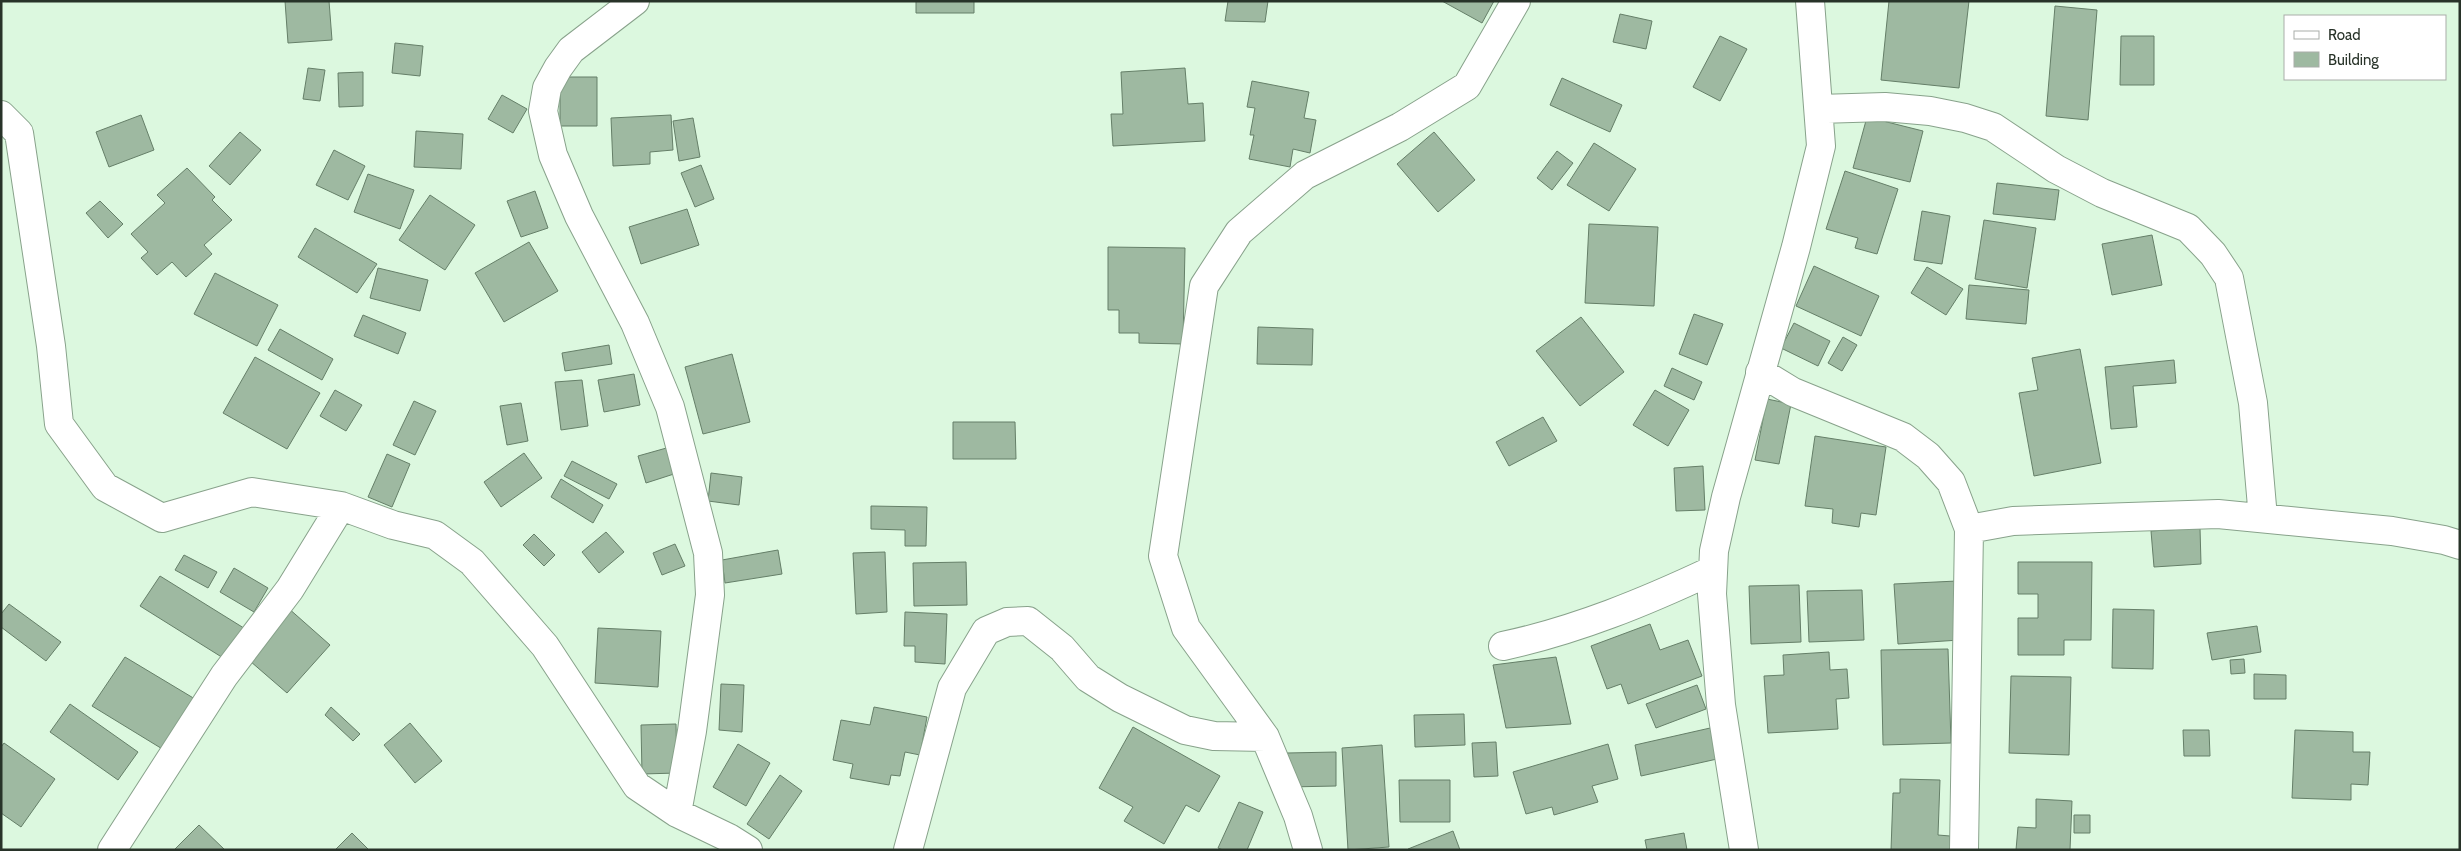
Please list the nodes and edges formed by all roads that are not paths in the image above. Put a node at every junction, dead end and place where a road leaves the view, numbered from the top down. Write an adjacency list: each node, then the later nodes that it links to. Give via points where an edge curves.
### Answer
1 (635, 1): 14 (street, via 571,50 547,88 543,111 553,155 579,216 635,323 670,406 708,553 710,595)
2 (1516, 1): 13 (street, via 1467,86 1400,127 1305,175 1239,232 1204,286 1163,556 1186,628)
3 (1810, 1): 4 (street)
4 (1819, 109): 6 (street, via 1821,146); 8 (street, via 1930,111 1993,127 2056,169 2102,194 2188,228 2213,254 2229,278 2253,402)
5 (1, 115): 7 (street, via 19,133 51,346 59,424 105,487 162,518 252,492)
6 (1760, 372): 9 (street, via 1793,392 1903,436 1928,456 1952,482); 11 (street, via 1726,497)
7 (342, 506): 14 (street, via 393,525 435,535 472,562 545,646 637,786); 15 (street, via 290,589 224,676)
8 (2262, 518): 9 (street, via 2218,514 2013,521); 10 (street, via 2392,530)
9 (1969, 529): 20 (street)
10 (2460, 545)
11 (1713, 570): 12 (street, via 1614,614 1541,638); 19 (street, via 1721,705)
12 (1503, 646)
13 (1265, 737): 17 (street, via 1214,736 1185,730 1120,698 1088,678 1062,648 1028,621 1007,622 986,631 952,688); 18 (street, via 1298,816)
14 (677, 814): 16 (street)
15 (112, 850)
16 (748, 850)
17 (908, 850)
18 (1308, 850)
19 (1744, 850)
20 (1964, 850)

